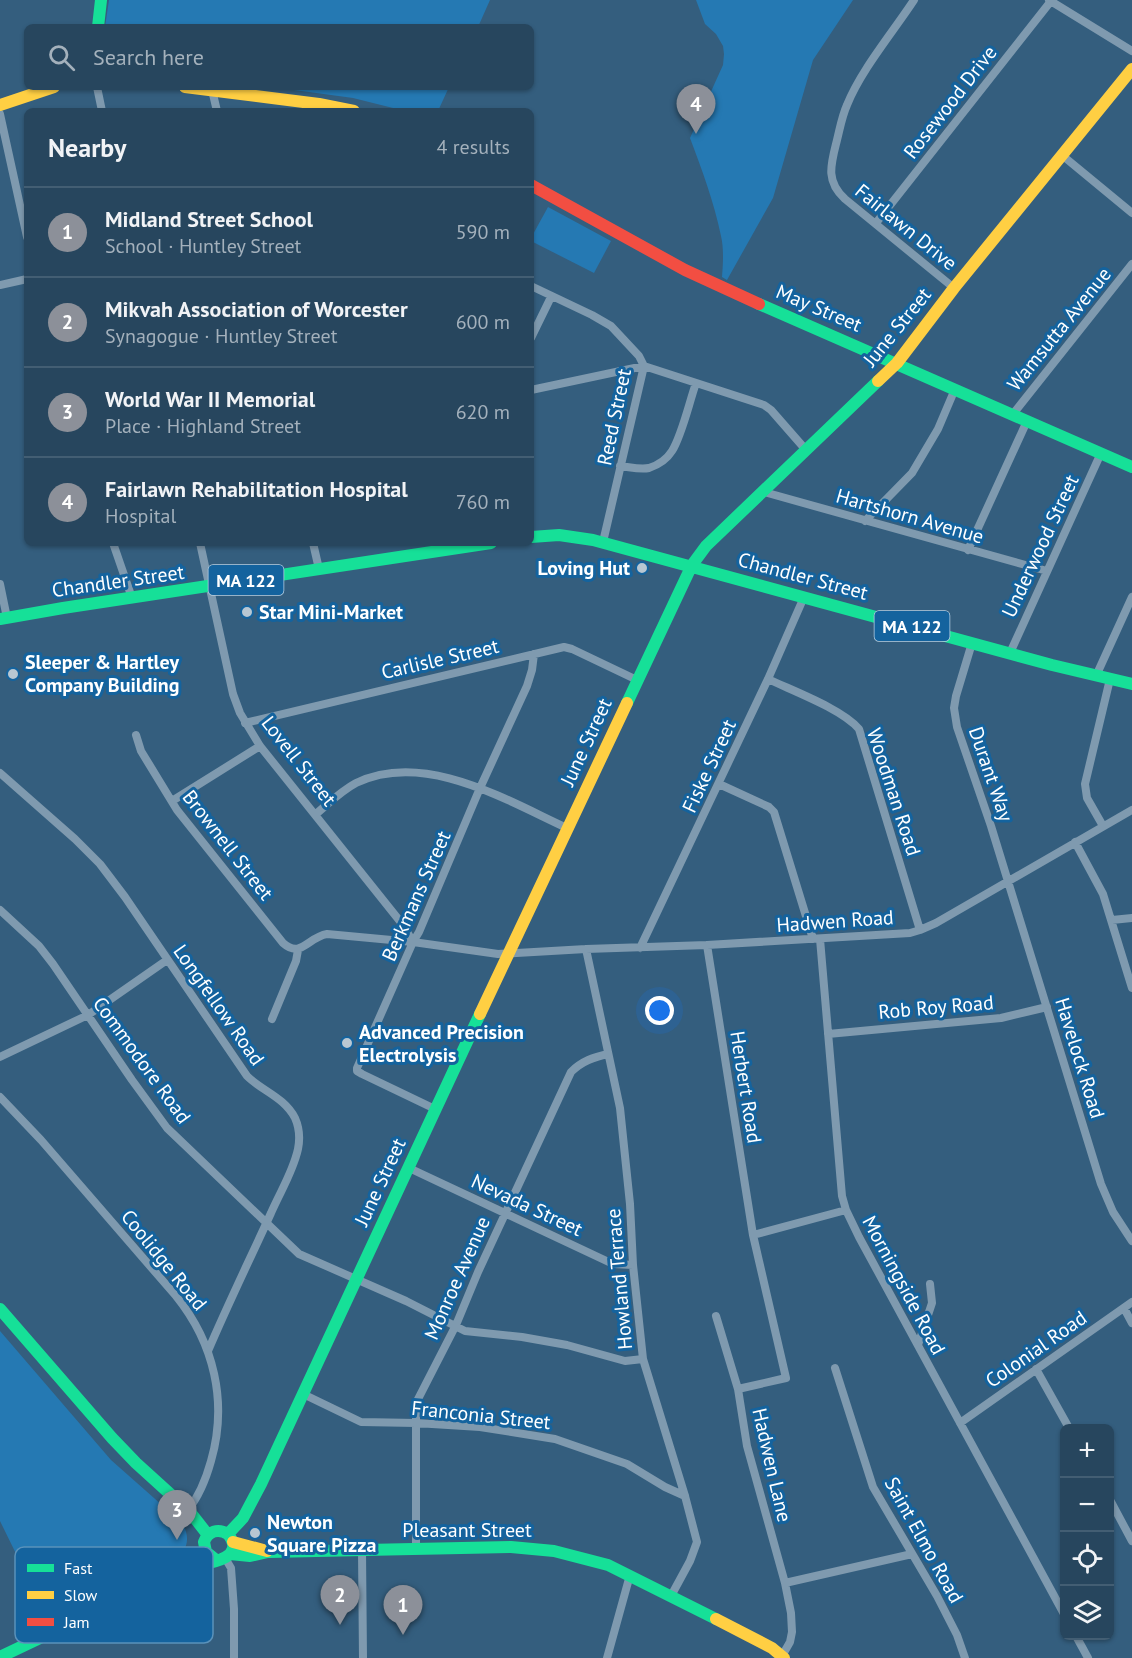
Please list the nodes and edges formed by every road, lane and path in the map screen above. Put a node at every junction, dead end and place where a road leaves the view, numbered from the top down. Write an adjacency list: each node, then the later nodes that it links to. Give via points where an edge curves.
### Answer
1 (101, 0): 4 (street)
2 (914, 0): 19 (street, Fairlawn Drive, via 852,95 831,161 837,192)
3 (1050, 1): 5 (street); 19 (street, Rosewood Drive)
4 (98, 24)
5 (1132, 51)
6 (1132, 69): 15 (street, June Street)
7 (45, 90): 10 (street)
8 (98, 90): 11 (street)
9 (212, 90): 12 (street); 13 (street)
10 (0, 105)
11 (101, 108)
12 (216, 108)
13 (336, 108)
14 (0, 114): 18 (street)
15 (1063, 156): 17 (street); 24 (street, June Street)
16 (534, 187): 27 (street, May Street, via 685,270)
17 (1132, 213)
18 (24, 223)
19 (876, 223): 24 (street, Fairlawn Drive)
20 (1132, 264): 32 (street, Wamsutta Avenue)
21 (24, 280): 22 (street)
22 (0, 285)
23 (534, 288): 25 (street, Reed Street)
24 (954, 288): 27 (street, June Street)
25 (551, 297): 26 (street); 28 (street, Reed Street, via 611,327)
26 (534, 332)
27 (897, 363): 31 (street, May Street); 34 (street, June Street)
28 (644, 366): 29 (street); 30 (street); 36 (street, Reed Street)
29 (696, 383): 34 (street, via 764,405); 36 (street, via 672,451 665,459 647,468)
30 (534, 389)
31 (955, 389): 32 (street, May Street); 39 (street, via 938,429 912,473)
32 (1012, 414): 33 (street, May Street)
33 (1027, 421): 35 (street, May Street); 46 (street)
34 (807, 450): 38 (street, June Street)
35 (1101, 453): 37 (street, May Street); 49 (street, Underwood Street)
36 (620, 466): 41 (street, Reed Street)
37 (1132, 467)
38 (764, 492): 39 (street, Hartshorn Avenue); 47 (street, June Street, via 706,546)
39 (865, 521): 46 (street, Hartshorn Avenue)
40 (534, 537): 41 (street, Chandler Street / MA 122, via 576,535)
41 (603, 542): 47 (street, Chandler Street / MA 122)
42 (114, 546): 54 (street)
43 (201, 546): 51 (street, Lovell Street)
44 (314, 546): 48 (street)
45 (462, 546): 48 (street, Chandler Street / MA 122)
46 (968, 550): 49 (street, Hartshorn Avenue)
47 (692, 565): 52 (street, Chandler Street / MA 122); 62 (street, June Street)
48 (319, 569): 51 (street, Chandler Street / MA 122)
49 (1047, 571): 57 (street, Underwood Street)
50 (0, 584): 55 (street)
51 (210, 587): 54 (street, Chandler Street / MA 122); 64 (street, Lovell Street, via 233,694)
52 (804, 597): 56 (street, Chandler Street / MA 122); 60 (street, Fiske Street)
53 (1132, 597): 59 (street)
54 (132, 598): 55 (street, Chandler Street / MA 122)
55 (4, 618)
56 (972, 643): 57 (street, Chandler Street / MA 122); 76 (street, Durant Way, via 956,696 955,718)
57 (1010, 653): 59 (street, Chandler Street / MA 122)
58 (534, 654): 62 (street, Carlisle Street, via 564,647); 64 (street, Carlisle Street); 69 (street, Berkmans Street, via 527,686)
59 (1096, 676): 61 (street, Chandler Street / MA 122)
60 (768, 679): 68 (street, Fiske Street); 80 (street, Woodman Road, via 841,714 859,729)
61 (1110, 679): 63 (street, Chandler Street / MA 122); 73 (street, via 1085,784 1087,798)
62 (637, 680): 74 (street, June Street)
63 (1132, 684)
64 (245, 723): 66 (street, Lovell Street)
65 (136, 735): 70 (street, Brownell Street, via 141,751)
66 (260, 746): 70 (street); 72 (street, Lovell Street)
67 (0, 773): 88 (street, Longfellow Road, via 100,864)
68 (719, 784): 81 (street, Morningside Road, via 774,812); 84 (street, Fiske Street)
69 (480, 789): 72 (street, via 429,774 390,773 358,783); 74 (street); 82 (street, Berkmans Street)
70 (172, 801): 86 (street, Brownell Street, via 283,943)
71 (1132, 810): 73 (street, Hadwen Road)
72 (316, 814): 82 (street, Lovell Street)
73 (1103, 826): 75 (street, Hadwen Road)
74 (567, 828): 87 (street, June Street)
75 (1075, 842): 76 (street, Hadwen Road); 79 (street, via 1099,885)
76 (1008, 880): 80 (street, Hadwen Road); 90 (street, Havelock Road)
77 (0, 910): 91 (street, Commodore Road, via 39,946)
78 (1132, 918): 79 (street)
79 (1112, 920): 89 (street)
80 (920, 930): 81 (street, Hadwen Road)
81 (816, 939): 83 (street, Hadwen Road); 93 (street, Morningside Road)
82 (413, 942): 86 (street, via 327,934); 87 (street); 97 (street, Berkmans Street, via 357,1071)
83 (707, 945): 84 (street, Hadwen Road); 102 (street, Herbert Road)
84 (640, 948): 85 (street, Hadwen Road)
85 (586, 949): 87 (street, Hadwen Road); 94 (street, Howland Terrace)
86 (298, 950): 92 (street)
87 (508, 953): 97 (street, June Street)
88 (168, 960): 91 (street); 101 (street, Longfellow Road, via 247,1076 281,1099 295,1118 297,1151)
89 (1132, 988)
90 (1047, 1007): 93 (street, Rob Roy Road, via 1001,1018); 103 (street, Havelock Road, via 1102,1187)
91 (88, 1015): 95 (street); 101 (street, Commodore Road, via 167,1128)
92 (272, 1019)
93 (828, 1034): 99 (street, Morningside Road)
94 (608, 1054): 100 (street, Monroe Avenue, via 587,1060 571,1072); 104 (street, Howland Terrace, via 620,1108)
95 (0, 1057)
96 (0, 1097): 114 (street, Coolidge Road, via 176,1296)
97 (435, 1109): 98 (street, June Street)
98 (409, 1168): 100 (street, Nevada Street); 105 (street, June Street)
99 (846, 1210): 102 (street); 113 (street, Morningside Road)
100 (505, 1213): 104 (street, Nevada Street, via 614,1264); 112 (street, Monroe Avenue)
101 (267, 1222): 105 (street, Commodore Road, via 299,1254); 114 (street, Longfellow Road)
102 (753, 1234): 118 (street, Hadwen Lane, via 786,1378)
103 (1132, 1241)
104 (633, 1265): 115 (street, Howland Terrace)
105 (356, 1280): 112 (street, Commodore Road); 119 (street, June Street)
106 (930, 1284): 113 (street, via 932,1303)
107 (1132, 1302): 108 (street, Colonial Road)
108 (1124, 1308): 111 (street); 117 (street, Colonial Road)
109 (0, 1310): 125 (street, via 112,1438)
110 (716, 1316): 118 (street)
111 (1132, 1323)
112 (456, 1325): 115 (street, Commodore Road, via 465,1331 567,1345 625,1361); 120 (street, Monroe Avenue, via 416,1403)
113 (918, 1345): 121 (street, Morningside Road)
114 (208, 1351): 125 (street, Coolidge Road, via 217,1389 217,1440 206,1479)
115 (643, 1359): 123 (street, Howland Terrace)
116 (835, 1368): 133 (street, Saint Elmo Road, via 873,1487)
117 (1036, 1369): 121 (street, Colonial Road); 122 (street)
118 (738, 1389): 137 (street, Hadwen Lane, via 747,1446)
119 (303, 1394): 120 (street, Franconia Street, via 361,1422); 130 (street, June Street)
120 (416, 1423): 123 (street, Franconia Street, via 480,1427 555,1439 627,1464); 131 (street, Monroe Avenue)
121 (960, 1424): 139 (street, Morningside Road)
122 (1068, 1424)
123 (685, 1496): 138 (street, Howland Terrace, via 697,1542)
124 (1114, 1507): 127 (street)
125 (188, 1510): 126 (street)
126 (206, 1541): 128 (street); 129 (street); 130 (street, via 211,1532 220,1531)
127 (1132, 1541)
128 (201, 1547)
129 (206, 1547)
130 (226, 1550): 132 (street, Pleasant Street, via 250,1556 268,1552); 134 (street); 135 (street); 144 (street, via 231,1568)
131 (416, 1550): 132 (street, Pleasant Street); 136 (street, Pleasant Street, via 511,1546 591,1560)
132 (362, 1551): 145 (street)
133 (912, 1554): 137 (street); 147 (street, Saint Elmo Road, via 957,1635)
134 (213, 1556)
135 (213, 1556)
136 (630, 1575): 138 (street, Pleasant Street); 146 (street)
137 (785, 1583): 143 (street, Hadwen Lane, via 792,1632)
138 (671, 1596): 143 (street, Pleasant Street)
139 (1060, 1605)
140 (1079, 1640): 148 (street)
141 (29, 1643): 142 (street)
142 (0, 1657)
143 (783, 1657)
144 (234, 1658)
145 (363, 1658)
146 (607, 1658)
147 (965, 1658)
148 (1088, 1658)

